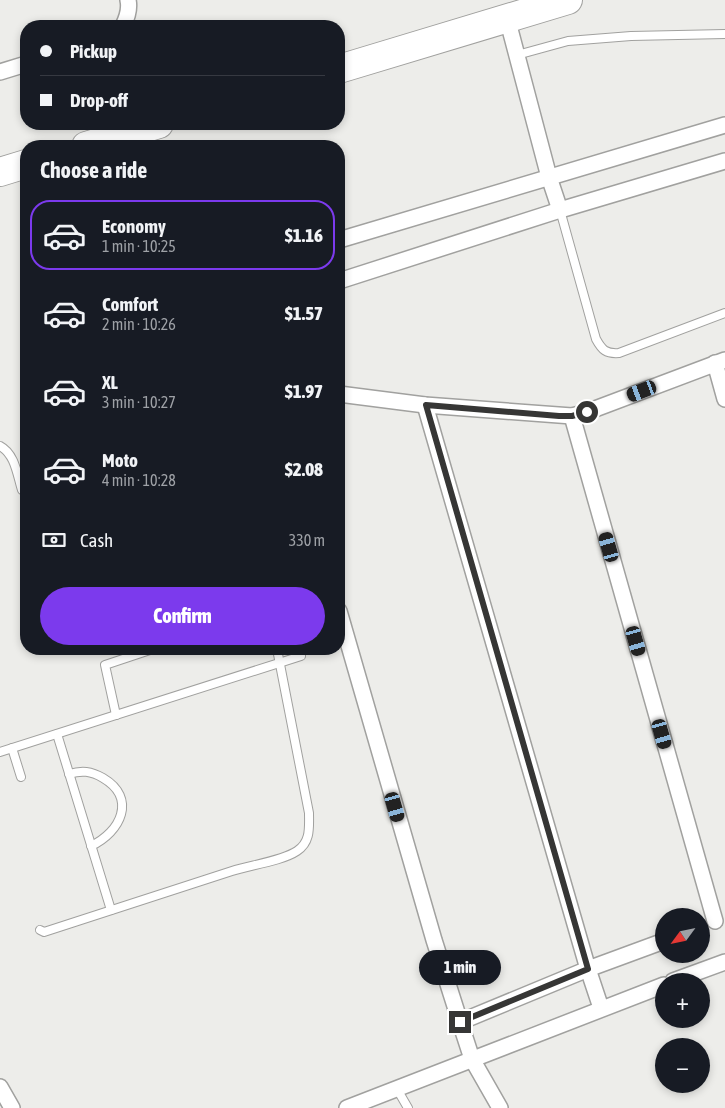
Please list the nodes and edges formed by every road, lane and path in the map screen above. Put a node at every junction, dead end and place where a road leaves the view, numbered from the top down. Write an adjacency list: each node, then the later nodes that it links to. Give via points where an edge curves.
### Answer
1 (128, 0): 4 (street)
2 (568, 0): 3 (highway)
3 (507, 18): 6 (street); 8 (highway)
4 (125, 20)
5 (725, 34): 6 (lane, via 568,41)
6 (517, 55): 16 (street)
7 (20, 66): 9 (street)
8 (345, 67)
9 (0, 72)
10 (725, 125): 16 (street)
11 (139, 130): 12 (highway)
12 (106, 140)
13 (725, 161): 17 (street)
14 (20, 166): 15 (highway)
15 (0, 172)
16 (549, 177): 17 (street); 18 (street)
17 (560, 210): 19 (street); 20 (lane, via 602,350 609,354 620,353)
18 (345, 238)
19 (345, 279)
20 (725, 313)
21 (720, 362): 23 (street); 25 (street)
22 (345, 395): 24 (street)
23 (725, 398)
24 (426, 405): 25 (street); 45 (street)
25 (572, 416): 41 (street)
26 (0, 446): 27 (lane, via 7,449 12,458)
27 (20, 484)
28 (345, 632): 49 (street)
29 (134, 655): 33 (lane, via 105,665)
30 (279, 655): 32 (lane)
31 (301, 656): 32 (lane)
32 (281, 663): 33 (lane); 40 (lane, via 308,813 306,843 285,857)
33 (116, 715): 34 (lane)
34 (57, 734): 35 (lane); 37 (lane)
35 (12, 748): 36 (lane); 38 (lane)
36 (0, 752)
37 (69, 774): 39 (lane); 39 (lane, via 79,771 94,773 115,787 120,795 121,816 116,826 109,835)
38 (21, 777)
39 (91, 846): 40 (lane)
40 (111, 910): 42 (lane, via 44,932)
41 (714, 922)
42 (40, 930)
43 (655, 944): 45 (street)
44 (725, 962): 46 (street)
45 (588, 969): 48 (street); 49 (street)
46 (695, 973)
47 (655, 987): 48 (street)
48 (601, 1008): 50 (street)
49 (460, 1022): 50 (street)
50 (472, 1059): 52 (street); 56 (street)
51 (0, 1087): 53 (street)
52 (397, 1088): 54 (street); 55 (lane)
53 (12, 1108)
54 (347, 1108)
55 (408, 1108)
56 (500, 1108)

